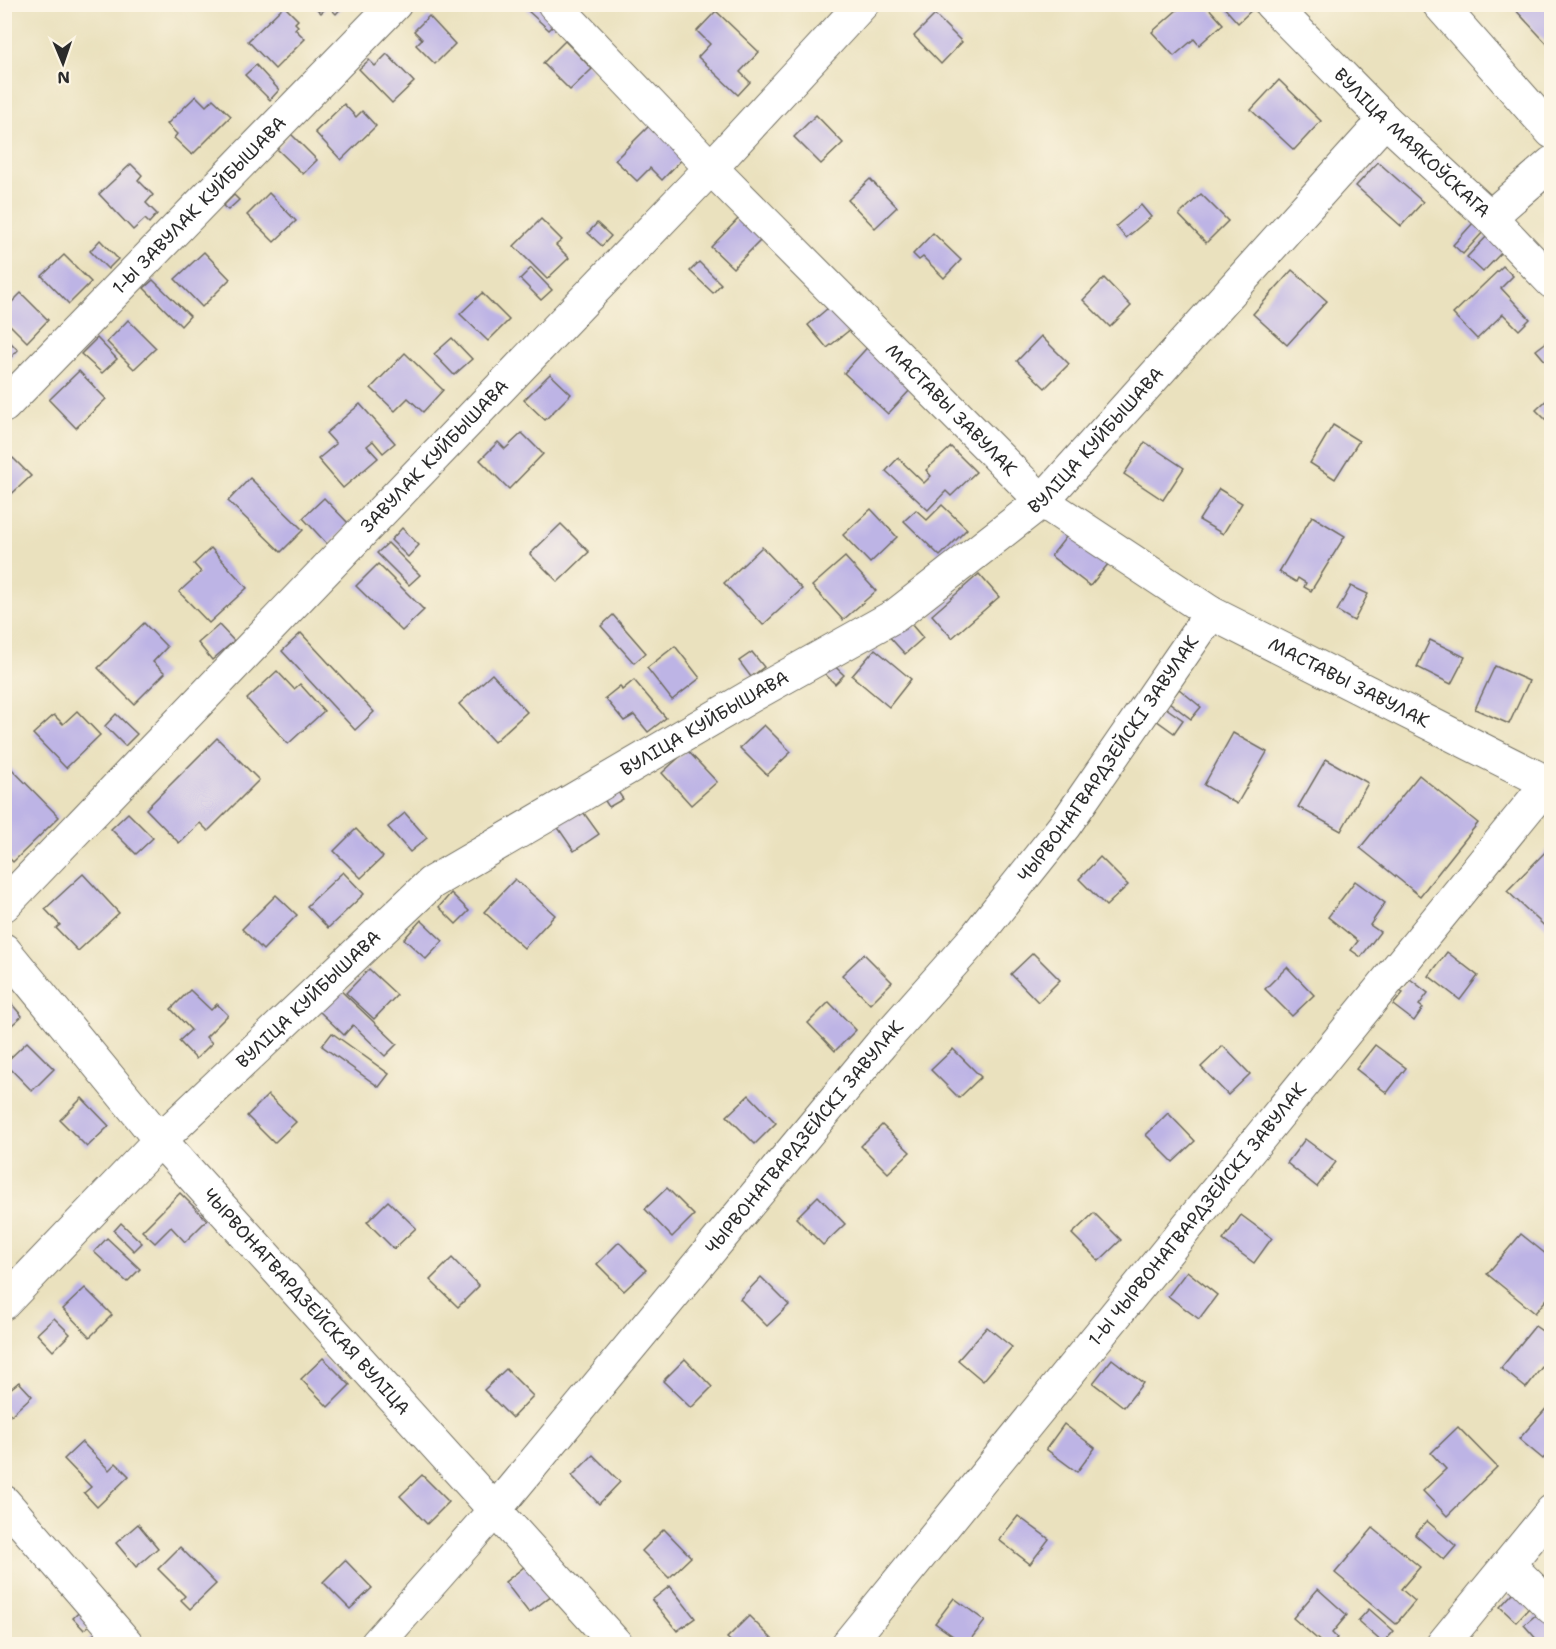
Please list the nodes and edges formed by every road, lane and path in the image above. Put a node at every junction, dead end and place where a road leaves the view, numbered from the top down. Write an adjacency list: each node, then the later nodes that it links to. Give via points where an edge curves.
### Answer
1 (395, 4): 12 (street, 1-Ы ЗАВУЛАК КУЙБЫШАВА)
2 (554, 4): 9 (street, МАСТАВЫ ЗАВУЛАК)
3 (862, 4): 9 (street, ЗАВУЛАК КУЙБЫШАВА)
4 (1271, 4): 6 (street, ВУЛІЦА МАЯКОЎСКАГА)
5 (1439, 4): 7 (street)
6 (1385, 120): 10 (street, ВУЛІЦА МАЯКОЎСКАГА); 13 (street, ВУЛІЦА КУЙБЫШАВА)
7 (1551, 132)
8 (1551, 163): 10 (street)
9 (711, 168): 13 (street, МАСТАВЫ ЗАВУЛАК); 16 (street, ЗАВУЛАК КУЙБЫШАВА)
10 (1490, 217): 11 (street, ВУЛІЦА МАЯКОЎСКАГА)
11 (1551, 282)
12 (4, 406)
13 (1042, 501): 14 (street, МАСТАВЫ ЗАВУЛАК); 18 (street, ВУЛІЦА КУЙБЫШАВА, via 896,615 431,883)
14 (1211, 613): 15 (street, МАСТАВЫ ЗАВУЛАК); 21 (street, ЧЫРВОНАГВАРДЗЕЙСКІ ЗАВУЛАК, via 1065,825 975,938 881,1044)
15 (1550, 784): 28 (street, 1-Ы ЧЫРВОНАГВАРДЗЕЙСКІ ЗАВУЛАК)
16 (4, 905)
17 (4, 950): 18 (street, ЧЫРВОНАГВАРДЗЕЙСКАЯ ВУЛІЦА)
18 (160, 1140): 19 (street, ВУЛІЦА КУЙБЫШАВА); 21 (street, ЧЫРВОНАГВАРДЗЕЙСКАЯ ВУЛІЦА)
19 (4, 1303)
20 (4, 1502): 25 (street)
21 (494, 1511): 26 (street, ЧЫРВОНАГВАРДЗЕЙСКІ ЗАВУЛАК); 27 (street, ЧЫРВОНАГВАРДЗЕЙСКАЯ ВУЛІЦА)
22 (1551, 1511): 23 (street)
23 (1509, 1565): 24 (street); 29 (street)
24 (1551, 1608)
25 (127, 1644)
26 (377, 1644)
27 (616, 1644)
28 (848, 1644)
29 (1443, 1644)

